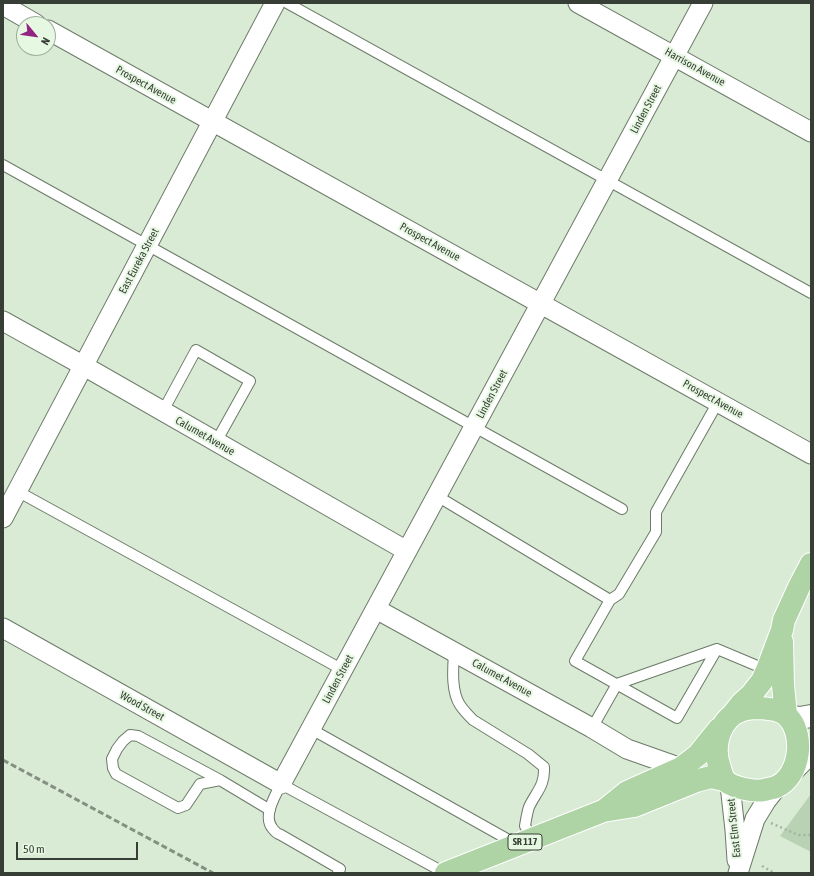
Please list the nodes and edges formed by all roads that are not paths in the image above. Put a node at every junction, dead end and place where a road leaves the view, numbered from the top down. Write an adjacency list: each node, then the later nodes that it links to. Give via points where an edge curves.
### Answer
1 (275, 3): 9 (street, East Eureka Street)
2 (286, 3): 12 (lane)
3 (578, 3): 8 (street, Harrison Avenue)
4 (704, 3): 8 (street, Linden Street)
5 (3, 6): 6 (street)
6 (21, 16)
7 (56, 34): 9 (street, Prospect Avenue)
8 (675, 56): 10 (street, Harrison Avenue); 12 (street, Linden Street)
9 (212, 122): 13 (street, East Eureka Street); 15 (street, Prospect Avenue)
10 (811, 132)
11 (3, 165): 13 (lane)
12 (608, 180): 14 (lane); 15 (street, Linden Street)
13 (147, 245): 17 (street, East Eureka Street); 20 (lane)
14 (811, 293)
15 (541, 304): 18 (street, Prospect Avenue); 20 (street, Linden Street)
16 (3, 321): 17 (street, Calumet Avenue)
17 (84, 366): 19 (street, Calumet Avenue); 23 (street, East Eureka Street)
18 (718, 402): 22 (street, Prospect Avenue); 29 (lane, via 656,512 656,532 619,594)
19 (163, 411): 21 (street, Calumet Avenue); 21 (lane, via 196,350 237,373 250,381)
20 (474, 427): 24 (street, Linden Street); 25 (lane)
21 (216, 442): 27 (street, Calumet Avenue)
22 (811, 454)
23 (17, 491): 26 (street, East Eureka Street); 35 (lane)
24 (437, 496): 27 (street, Linden Street); 29 (lane)
25 (622, 509)
26 (3, 518)
27 (407, 551): 30 (street, Linden Street)
28 (811, 564): 32 (main road, SR 117, via 792,600)
29 (610, 600): 37 (lane, via 575,661)
30 (376, 609): 34 (street, Calumet Avenue); 35 (street, Linden Street)
31 (3, 628): 50 (street, Wood Street)
32 (782, 630): 36 (main road, SR 117); 38 (main road, SR 117)
33 (717, 649): 36 (lane); 37 (lane); 37 (lane, via 677,718)
34 (454, 653): 41 (street, Calumet Avenue); 54 (lane, via 454,689 459,704 473,720 528,754 544,767 541,787 526,818)
35 (343, 670): 42 (street, Linden Street)
36 (768, 670): 40 (main road, SR 117, via 751,695)
37 (617, 684): 41 (lane)
38 (786, 715): 39 (street, via 800,718); 40 (main road, via 772,709 761,708 742,710); 46 (main road, SR 117, via 798,737 798,757)
39 (811, 716)
40 (728, 720): 45 (main road, SR 117, via 698,755); 49 (main road, via 718,737 716,751 718,764)
41 (592, 728): 43 (street, Calumet Avenue)
42 (311, 729): 50 (street, Linden Street); 54 (lane)
43 (627, 749): 45 (street, Calumet Avenue); 48 (street, Calumet Avenue)
44 (811, 752): 46 (street)
45 (681, 768): 48 (main road, SR 117)
46 (794, 769): 51 (main road)
47 (220, 780): 47 (lane, via 138,736 130,735 123,741 112,759 116,774 178,808 186,805 200,784); 52 (lane)
48 (654, 780): 53 (main road, SR 117, via 628,792)
49 (727, 782): 51 (main road, SR 117, via 755,791); 53 (main road, SR 117, via 711,777 634,806); 55 (street, East Elm Street, via 735,830)
50 (281, 784): 52 (lane); 57 (lane)
51 (777, 787): 55 (street, East Elm Street, via 755,820)
52 (270, 810): 56 (lane, via 269,820 272,829 340,869)
53 (603, 811): 54 (main road, SR 117)
54 (525, 842): 57 (main road, SR 117)
55 (738, 872)
56 (338, 873)
57 (445, 873)

